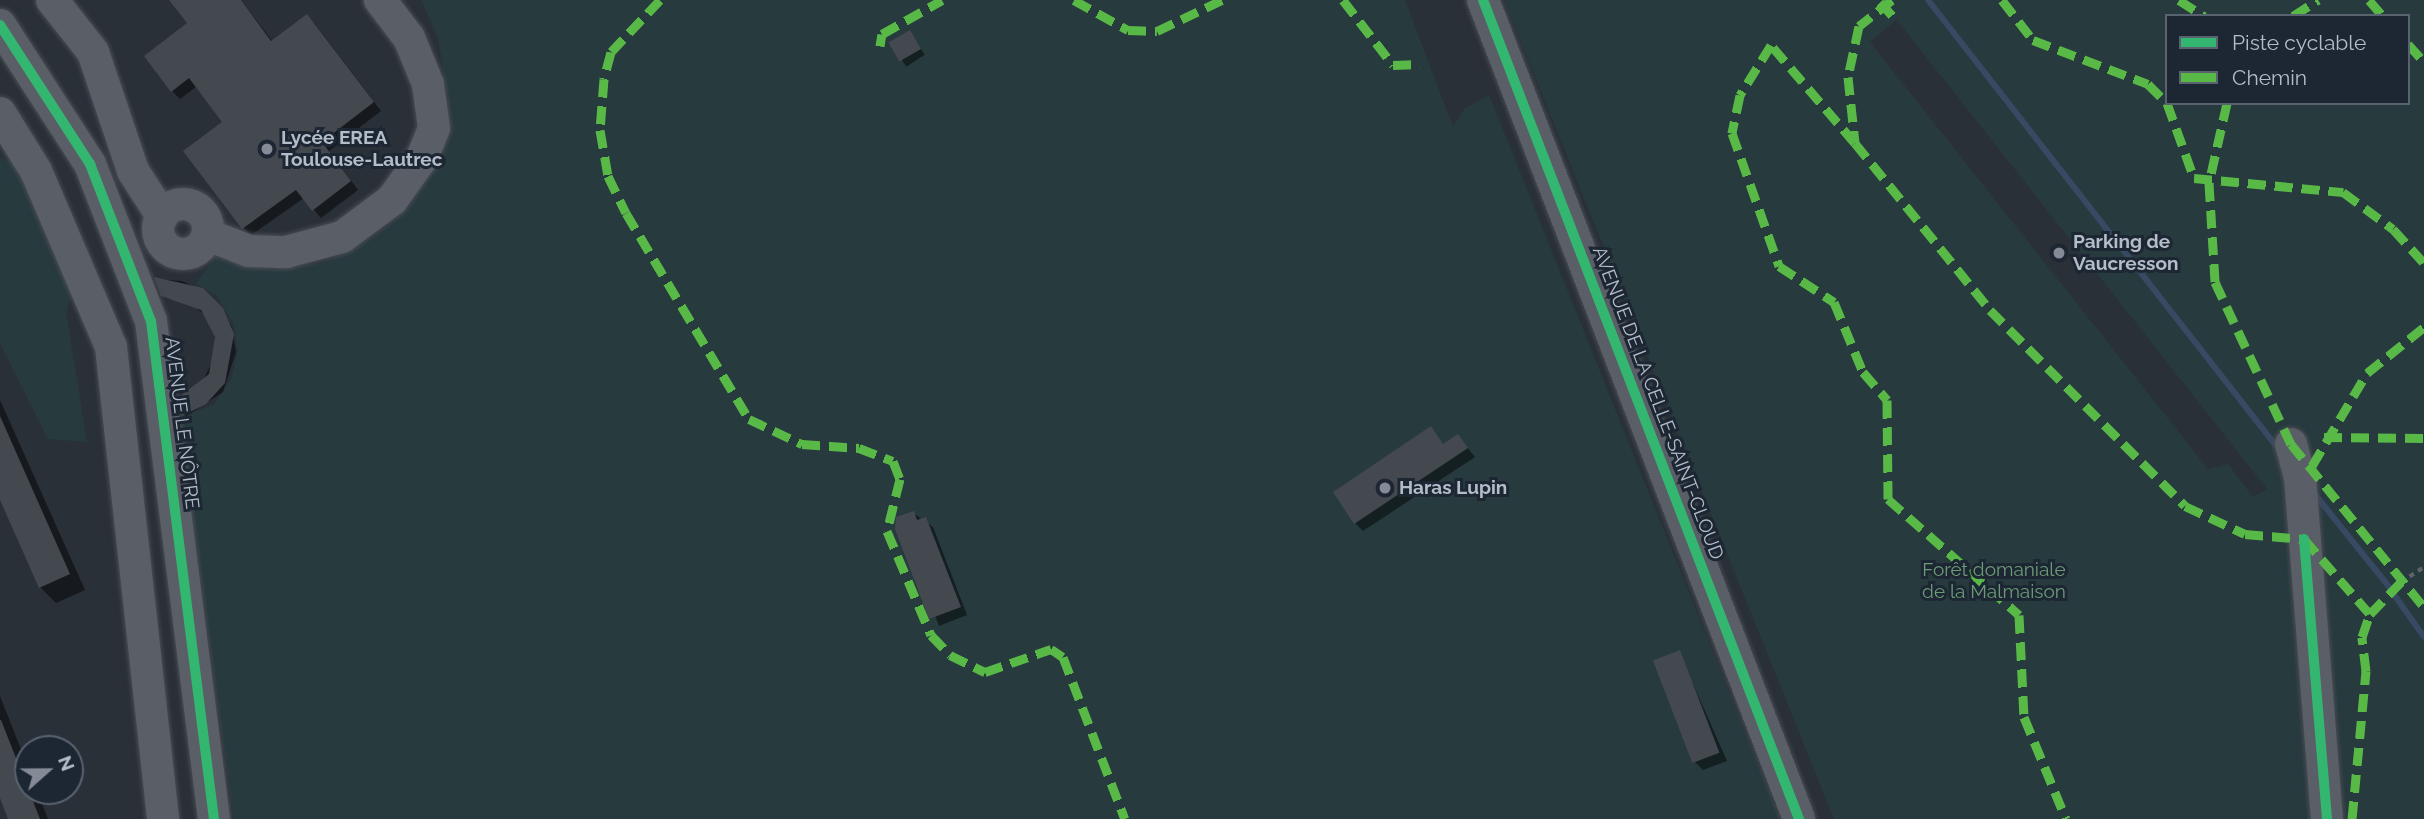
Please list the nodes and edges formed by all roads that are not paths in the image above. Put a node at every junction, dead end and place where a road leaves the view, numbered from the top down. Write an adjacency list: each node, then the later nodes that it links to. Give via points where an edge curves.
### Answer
1 (52, 0): 2 (street, via 93,52 133,171 162,216 189,205 206,219 208,235 249,251 286,252 342,237 392,200 434,128 428,84 414,49)
2 (380, 0)
3 (1483, 0): 13 (street, AVENUE DE LA CELLE-SAINT-CLOUD)
4 (0, 25): 6 (street, AVENUE LE NÔTRE, via 90,164)
5 (0, 113): 7 (street, via 36,171)
6 (136, 276): 7 (street); 9 (street, AVENUE LE NÔTRE, via 162,367)
7 (94, 298): 10 (street, via 120,396)
8 (2291, 444): 14 (street, via 2304,539)
9 (176, 510): 10 (street, AVENUE LE NÔTRE); 12 (street, AVENUE LE NÔTRE)
10 (127, 512): 11 (street)
11 (163, 819)
12 (214, 819)
13 (1799, 819)
14 (2327, 819)

